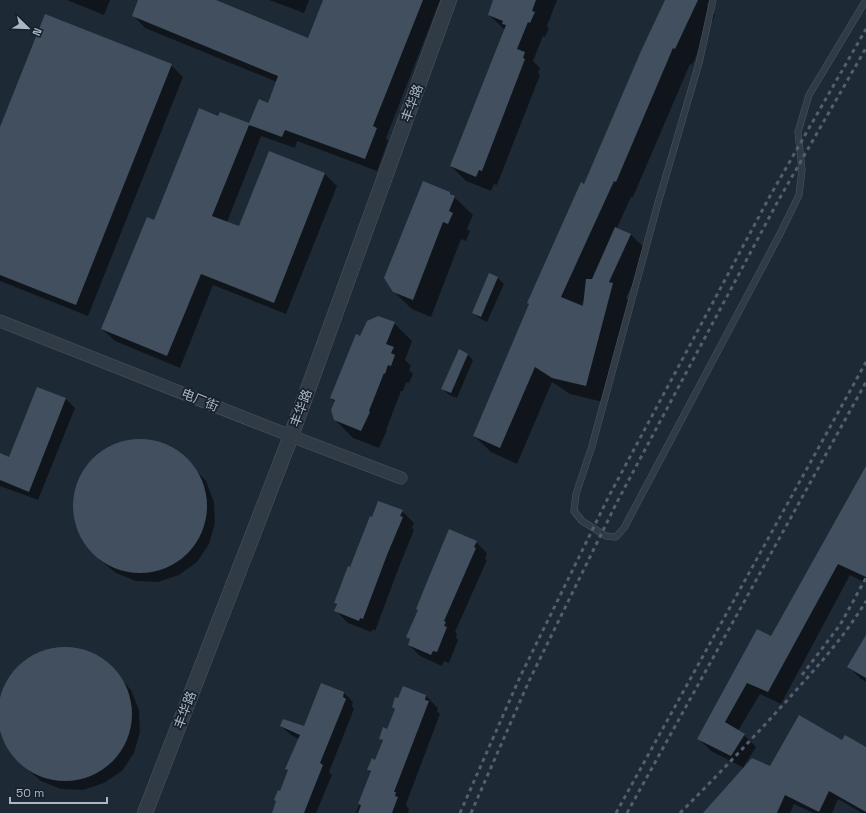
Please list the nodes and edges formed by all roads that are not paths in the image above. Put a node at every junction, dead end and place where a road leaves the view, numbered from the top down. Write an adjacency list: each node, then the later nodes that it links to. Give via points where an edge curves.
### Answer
1 (449, 0): 5 (street, 丰华路)
2 (713, 0): 3 (lane, via 699,62 592,446 576,494 574,511 582,521 606,536 616,537 624,528 799,195 802,170 798,132 809,95)
3 (866, 0)
4 (0, 321): 5 (street, 电厂街)
5 (291, 436): 6 (street, 电厂街); 7 (street, 丰华路)
6 (401, 478)
7 (145, 813)

